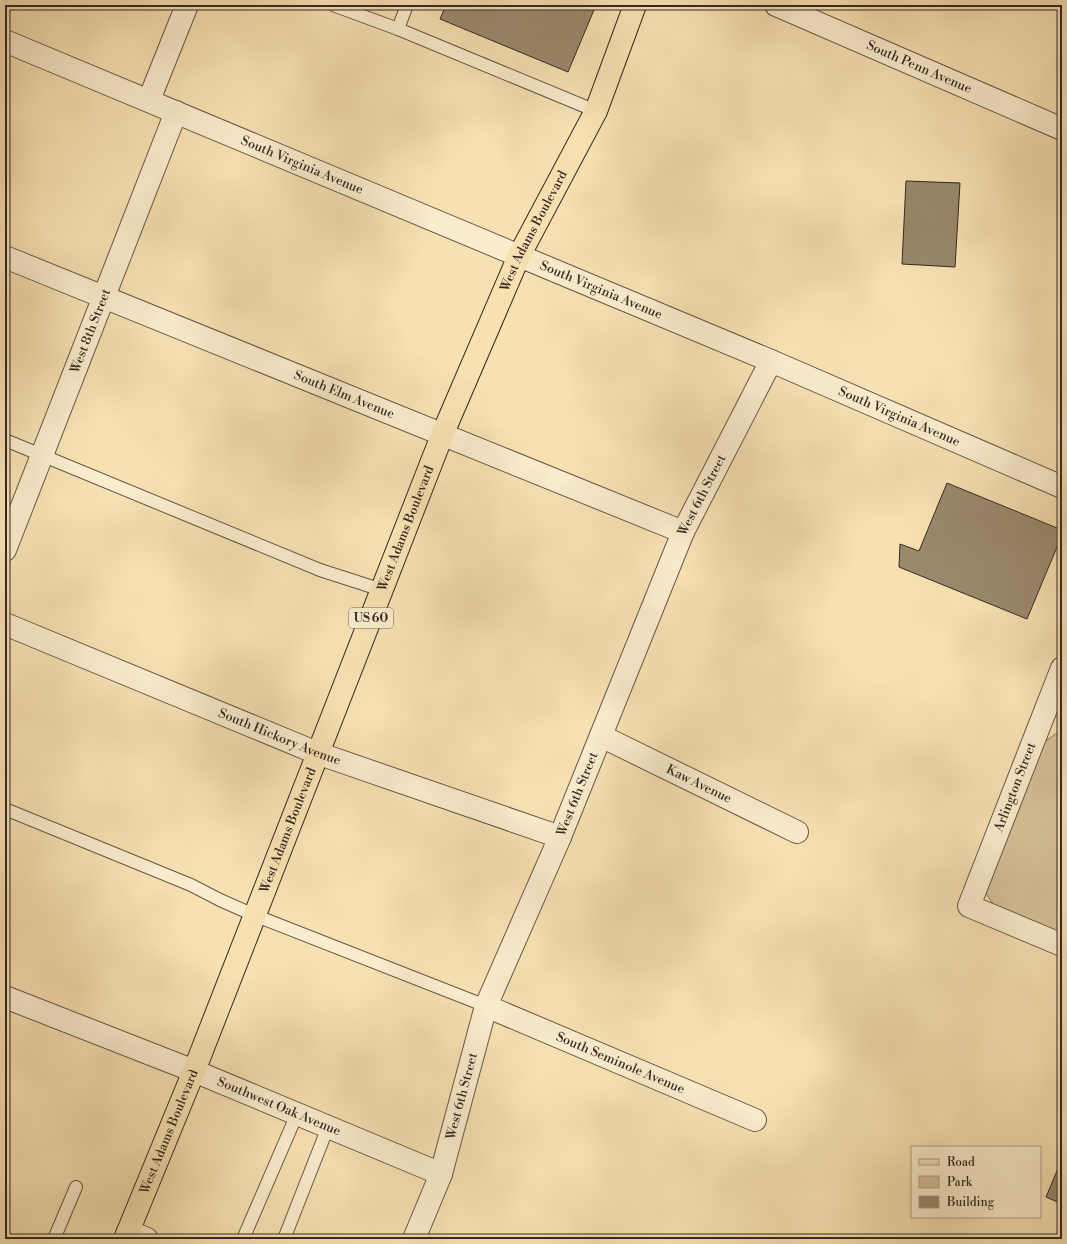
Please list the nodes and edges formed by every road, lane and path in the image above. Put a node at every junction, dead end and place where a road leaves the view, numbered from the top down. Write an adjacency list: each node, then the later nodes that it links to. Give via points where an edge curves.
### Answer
1 (186, 5): 9 (street)
2 (333, 5): 6 (lane)
3 (407, 5): 7 (lane)
4 (635, 5): 10 (main road, West Adams Boulevard / US 60)
5 (776, 5): 12 (street, South Penn Avenue)
6 (359, 10): 7 (lane)
7 (398, 29): 10 (lane)
8 (5, 41): 9 (street, South Virginia Avenue)
9 (149, 100): 11 (street, South Virginia Avenue)
10 (596, 111): 13 (main road, West Adams Boulevard / US 60)
11 (176, 112): 13 (street, South Virginia Avenue); 15 (street, West 8th Street)
12 (1062, 129)
13 (519, 256): 16 (street, South Virginia Avenue); 17 (main road, West Adams Boulevard / US 60)
14 (5, 257): 15 (street, South Elm Avenue)
15 (105, 296): 17 (street, South Elm Avenue); 19 (street, West 8th Street)
16 (770, 361): 20 (street, South Virginia Avenue); 21 (street, West 6th Street)
17 (444, 433): 21 (street, South Elm Avenue); 23 (main road, West Adams Boulevard / US 60)
18 (5, 440): 19 (lane)
19 (42, 456): 22 (street, West 8th Street); 23 (lane, via 320,570)
20 (1061, 484)
21 (683, 532): 26 (street, West 6th Street)
22 (5, 550)
23 (382, 590): 27 (main road, West Adams Boulevard / US 60)
24 (5, 624): 27 (street, South Hickory Avenue)
25 (1062, 668): 32 (street, Arlington Street, via 969,906)
26 (601, 736): 29 (street, Kaw Avenue); 30 (street, West 6th Street)
27 (317, 753): 30 (street, South Hickory Avenue); 31 (main road, West Adams Boulevard / US 60)
28 (5, 809): 31 (lane, via 190,885)
29 (797, 832)
30 (560, 837): 34 (street, West 6th Street)
31 (254, 915): 34 (lane); 35 (main road, West Adams Boulevard / US 60)
32 (1062, 945)
33 (5, 997): 35 (street, Southwest Oak Avenue)
34 (486, 1006): 37 (street, South Seminole Avenue); 39 (street, West 6th Street)
35 (194, 1071): 36 (street, Southwest Oak Avenue); 41 (main road, West Adams Boulevard / US 60)
36 (297, 1114): 38 (street, Southwest Oak Avenue); 43 (lane)
37 (755, 1120)
38 (328, 1127): 39 (street, Southwest Oak Avenue); 44 (lane)
39 (441, 1174): 45 (street, West 6th Street)
40 (76, 1187): 42 (lane)
41 (134, 1236)
42 (54, 1239)
43 (243, 1239)
44 (284, 1239)
45 (414, 1239)

